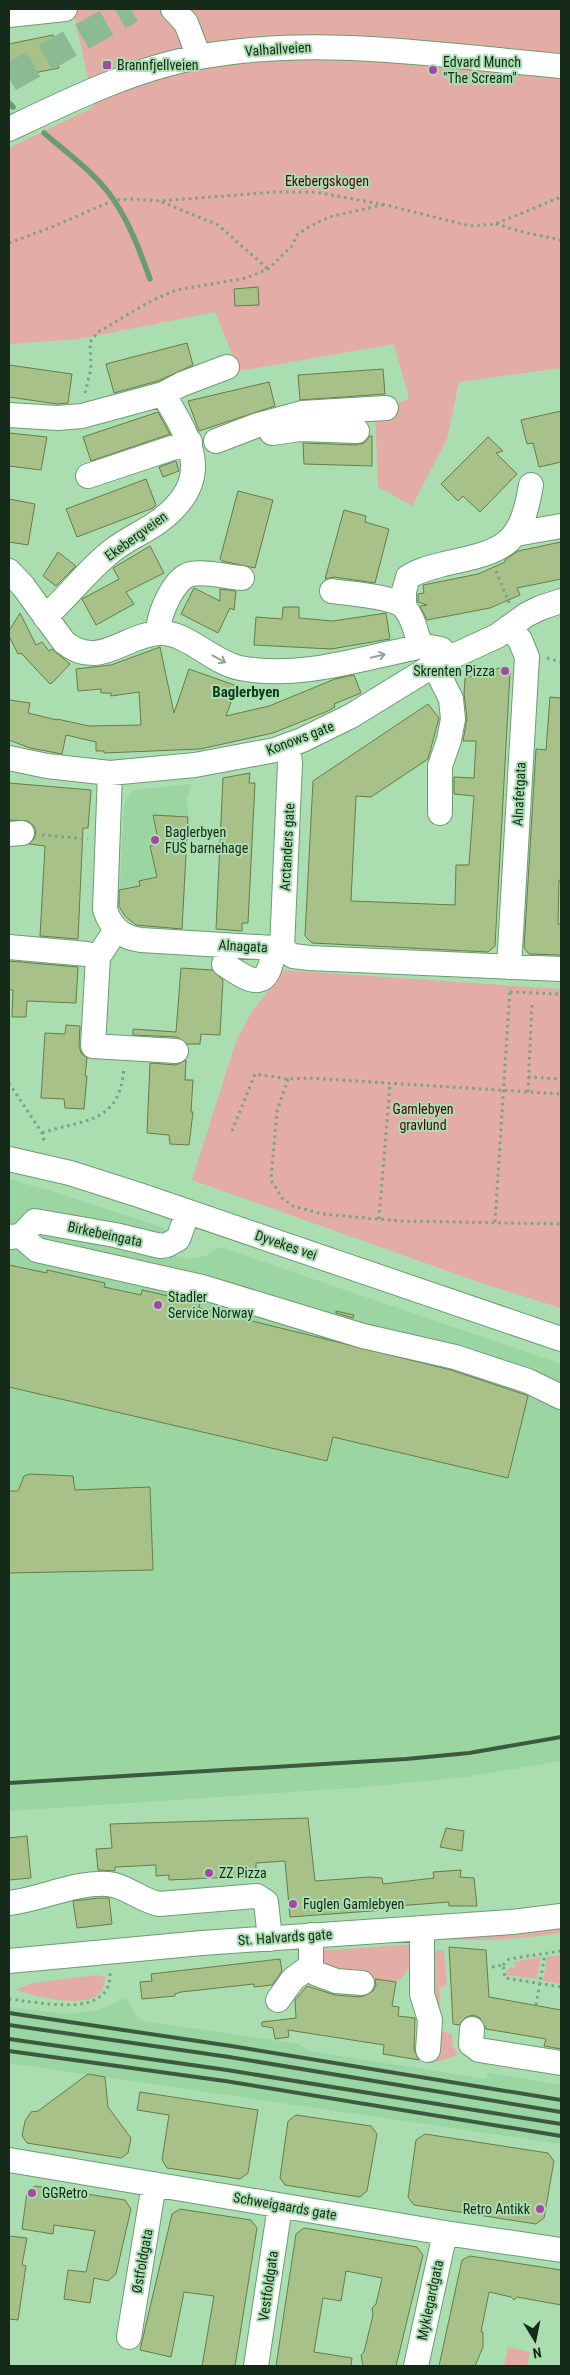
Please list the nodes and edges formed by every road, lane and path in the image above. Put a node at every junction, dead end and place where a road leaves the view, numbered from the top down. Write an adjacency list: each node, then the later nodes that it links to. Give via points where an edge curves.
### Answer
1 (66, 9): 3 (street)
2 (173, 9): 4 (street, via 186,23)
3 (9, 16)
4 (199, 57): 5 (street, Valhallveien, via 289,46 340,46); 6 (street, Valhallveien, via 118,81)
5 (561, 66)
6 (9, 127)
7 (561, 197): 10 (path)
8 (161, 201): 9 (path, via 314,192); 12 (path, via 114,200); 13 (path, via 218,224)
9 (386, 205): 10 (path, via 470,226); 13 (path, via 329,218 307,228)
10 (495, 224): 11 (path)
11 (561, 240)
12 (9, 243)
13 (268, 269): 18 (path, via 246,278 176,290 98,332 90,342 91,369)
14 (227, 367): 15 (street)
15 (163, 394): 18 (street); 21 (street, Ekebergveien)
16 (386, 408): 20 (street, via 302,413)
17 (9, 415): 18 (street)
18 (82, 416)
19 (356, 431): 20 (street, via 300,429)
20 (216, 441): 21 (street)
21 (191, 446): 22 (street); 33 (street, Ekebergveien, via 194,474 178,506 112,551)
22 (88, 476)
23 (531, 485): 25 (street, via 527,507)
24 (561, 526): 25 (street)
25 (516, 534): 26 (street)
26 (489, 553): 31 (street, via 420,569 408,577); 32 (path)
27 (9, 571): 33 (street)
28 (242, 578): 34 (street, via 188,576 165,604)
29 (332, 591): 31 (street, via 389,600)
30 (561, 601): 32 (street, Konows gate)
31 (404, 607): 35 (street)
32 (510, 616): 35 (street, Konows gate, via 497,636); 47 (street, Alnafetgata, via 527,657)
33 (45, 617): 34 (street, via 64,642 87,653 105,651)
34 (158, 633): 35 (street, one-way to 35, via 171,635 192,648 240,668 317,669)
35 (435, 657): 36 (street, Konows gate, via 416,678 351,716); 39 (street, via 451,698 454,718 440,766)
36 (288, 745): 38 (street, Konows gate, via 230,760); 44 (street, Arctanders gate, via 290,763)
37 (9, 758): 38 (street, Konows gate)
38 (110, 773): 42 (street, via 104,900 106,915)
39 (440, 813)
40 (15, 833): 41 (path)
41 (96, 840)
42 (116, 930): 44 (street, Alnagata, via 141,940); 45 (street)
43 (9, 947): 45 (street)
44 (278, 948): 46 (street, Arctanders gate, via 267,976 262,979 244,978); 47 (street, Alnagata, via 293,956 309,958)
45 (98, 956): 52 (street, via 94,1046)
46 (224, 964)
47 (510, 967): 48 (street, Alnagata); 49 (path)
48 (561, 969)
49 (510, 992): 50 (path); 59 (path)
50 (561, 994)
51 (532, 1004): 54 (path)
52 (176, 1051)
53 (124, 1073): 63 (path, via 119,1097 105,1112)
54 (528, 1077): 56 (path); 60 (path)
55 (288, 1079): 58 (path); 62 (path, via 255,1074); 67 (path, via 277,1111 271,1180 276,1190 282,1198 303,1209)
56 (561, 1079)
57 (9, 1083): 63 (path)
58 (390, 1084): 59 (path); 67 (path)
59 (504, 1090): 60 (path); 68 (path)
60 (528, 1092): 61 (path)
61 (561, 1094)
62 (232, 1130)
63 (42, 1132): 64 (path)
64 (45, 1144)
65 (9, 1159): 66 (street, Dyvekes vei, via 70,1173)
66 (188, 1212): 70 (street, Birkebeingata, via 180,1234 167,1245 35,1221); 71 (street, Dyvekes vei)
67 (379, 1219): 68 (path)
68 (495, 1222): 69 (path)
69 (561, 1224)
70 (15, 1237): 72 (street, via 37,1250 202,1287 363,1336 456,1357 528,1381)
71 (561, 1339)
72 (561, 1397)
73 (9, 1903): 77 (street, via 100,1884 126,1889 159,1904 257,1896 266,1902)
74 (561, 1916): 75 (street, St. Halvards gate)
75 (422, 1928): 76 (street, St. Halvards gate); 94 (street, via 422,1994 430,2020)
76 (311, 1935): 77 (street, St. Halvards gate); 83 (street)
77 (270, 1939): 81 (street, St. Halvards gate)
78 (561, 1951): 80 (path)
79 (9, 1952): 81 (street)
80 (545, 1954): 84 (path, via 509,1959); 88 (path)
81 (48, 1957): 82 (street, St. Halvards gate)
82 (9, 1961)
83 (311, 1966): 87 (street, via 315,1973 328,1979); 91 (street, via 293,1979)
84 (503, 1966): 85 (path); 88 (path, via 505,1978)
85 (492, 1967)
86 (110, 1969): 90 (path, via 109,1988 103,1997 93,2002 66,2004)
87 (362, 1983)
88 (539, 1984): 89 (path); 92 (path)
89 (561, 1987)
90 (9, 1999)
91 (278, 2000)
92 (536, 2005)
93 (472, 2029): 95 (street, via 471,2044 479,2050)
94 (428, 2050)
95 (561, 2063)
96 (9, 2160): 97 (street, Schweigaards gate)
97 (154, 2184): 98 (street, Schweigaards gate); 101 (street, Østfoldgata)
98 (280, 2206): 99 (street, Schweigaards gate); 102 (street, Vestfoldgata)
99 (445, 2234): 100 (street, Schweigaards gate); 103 (street, Myklegardgata)
100 (561, 2250)
101 (129, 2337)
102 (256, 2366)
103 (416, 2366)

